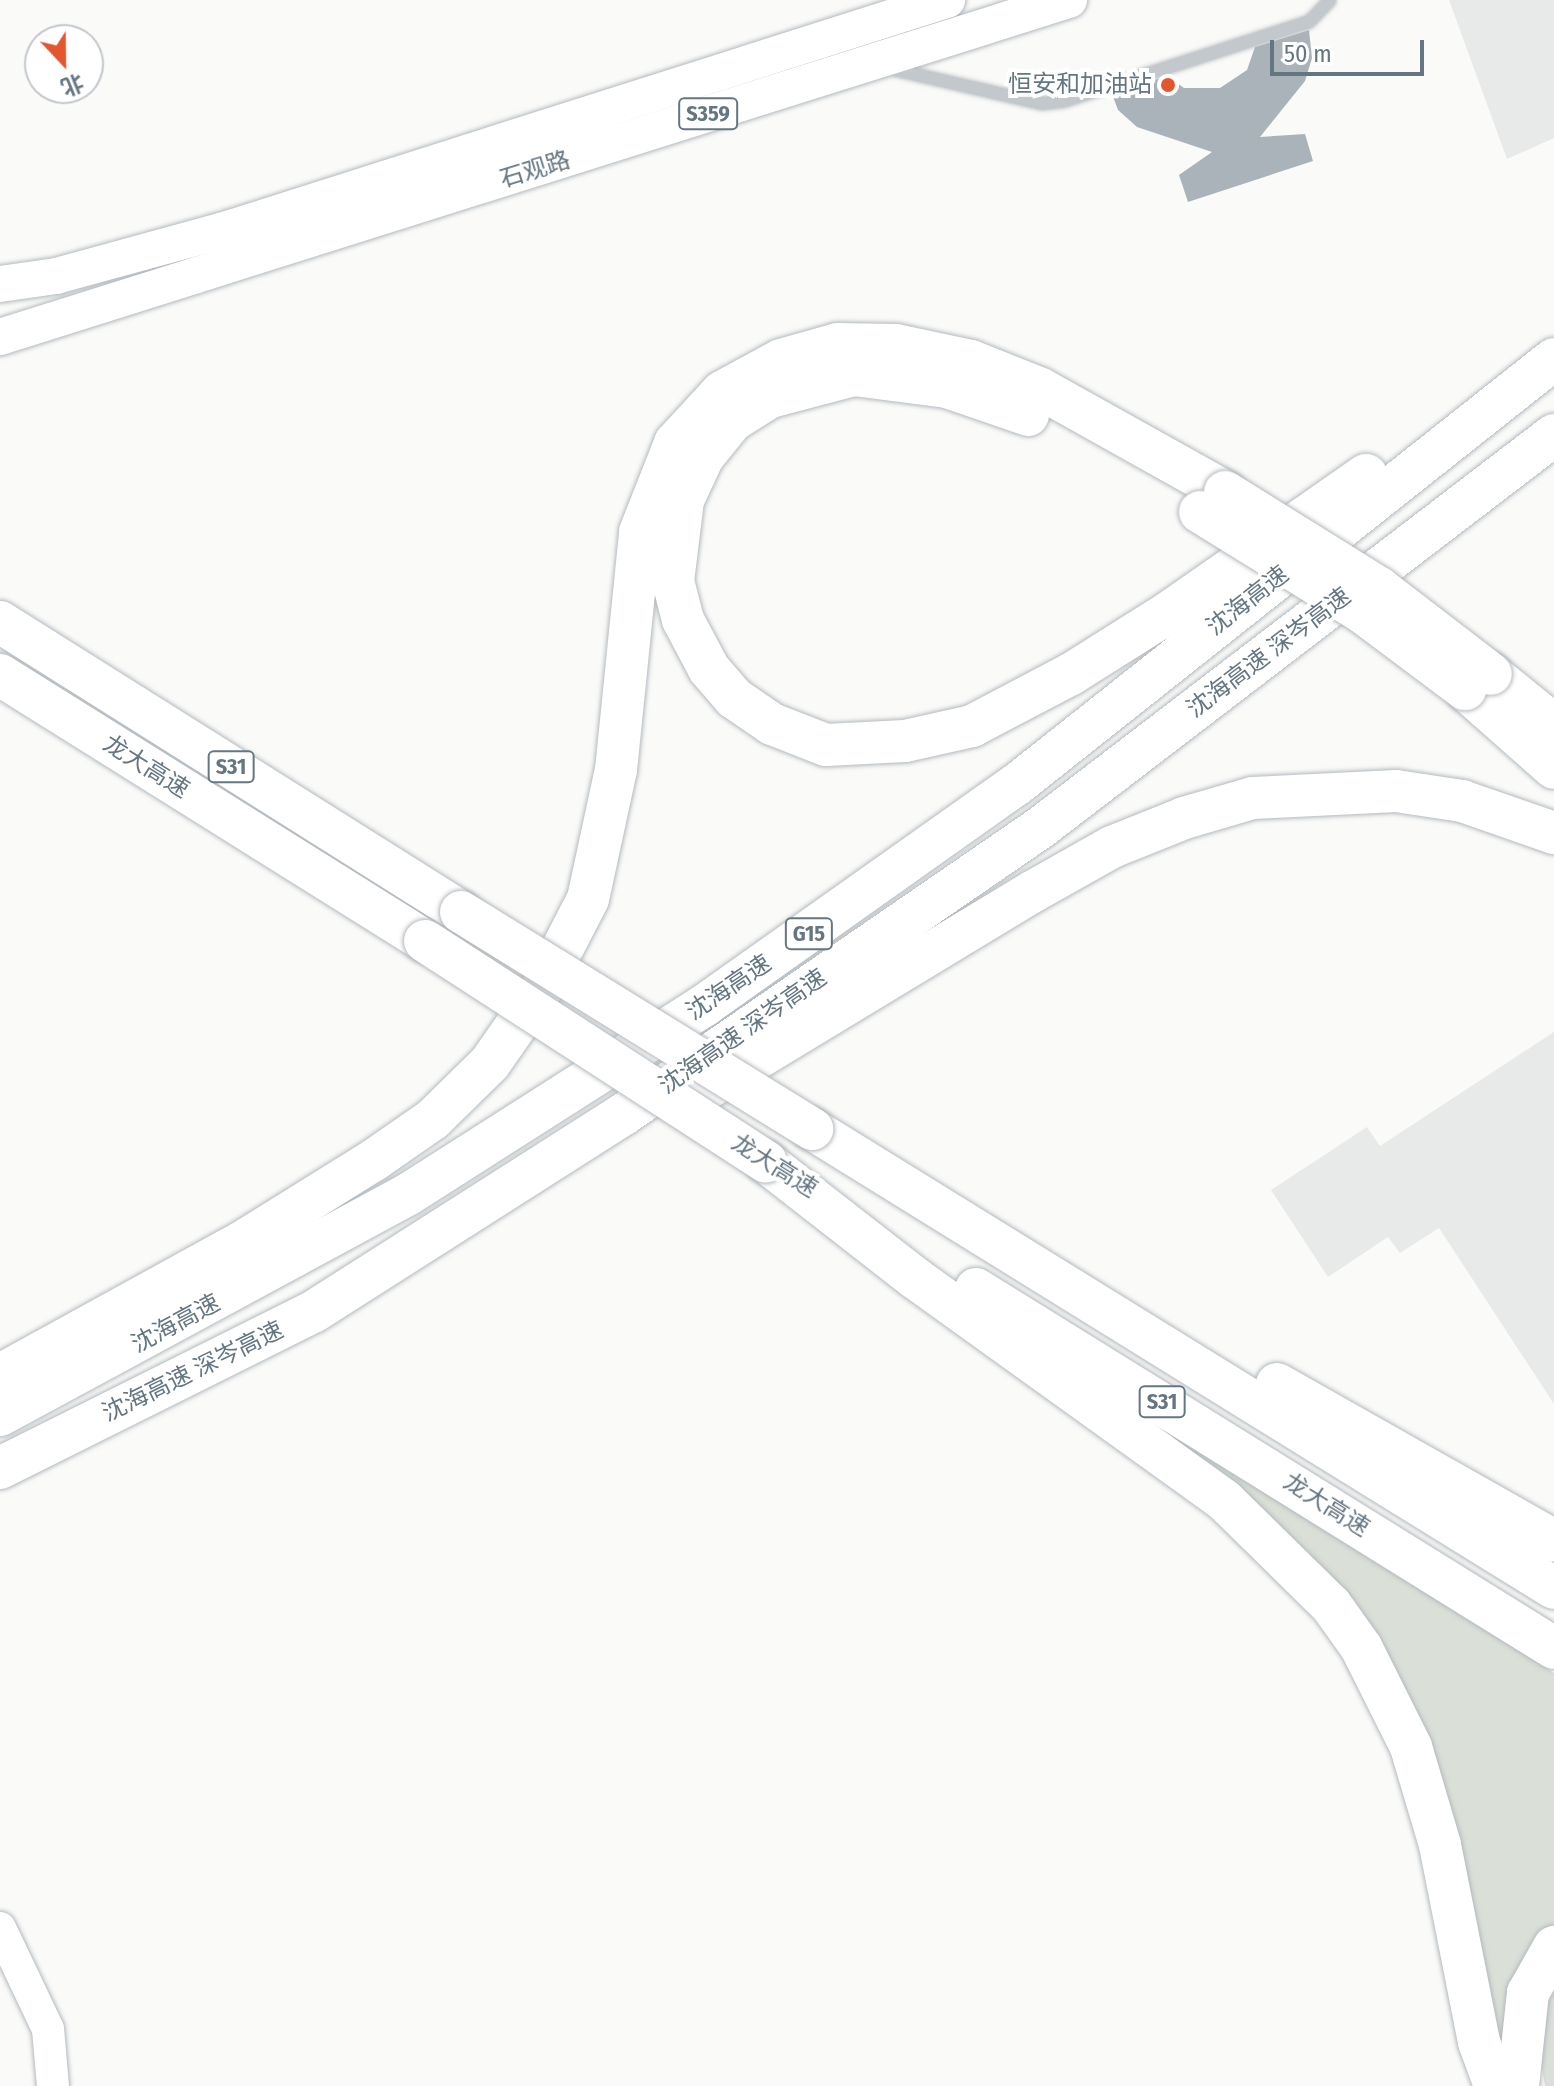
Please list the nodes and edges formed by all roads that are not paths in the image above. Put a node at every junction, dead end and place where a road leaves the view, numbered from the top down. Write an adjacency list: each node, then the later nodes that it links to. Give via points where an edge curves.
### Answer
1 (947, 0): 5 (main road, 石观路 / S359, via 221,231 56,276)
2 (1069, 0): 4 (main road, 石观路 / S359)
3 (1329, 0): 4 (lane, via 1309,21 1065,100 1005,96)
4 (869, 63): 6 (main road, 石观路 / S359)
5 (0, 284)
6 (0, 337)
7 (1554, 344): 10 (highway, via 1171,611 1071,674 972,726 905,741 826,745 772,724 734,698 709,669 683,620 673,581 683,500 703,457 732,421 770,397 854,375 895,376 985,397)
8 (1554, 359): 21 (highway, 沈海高速 / G15, via 1016,785 705,1005 407,1195)
9 (1554, 435): 19 (highway, 沈海高速 深岑高速 / G15, via 1040,828 624,1114)
10 (1212, 502): 13 (highway, bridge, via 1362,612); 20 (highway, via 1041,389 971,361 896,345 824,348 781,360 722,392 675,443 640,532 616,770 588,899 541,990 490,1063 433,1119 374,1160 247,1239)
11 (0, 622): 18 (highway, 龙大高速 / S31, bridge)
12 (0, 675): 17 (highway, 龙大高速 / S31, bridge)
13 (1479, 682): 14 (highway); 15 (highway)
14 (1554, 725)
15 (1554, 768)
16 (1554, 833): 19 (highway, via 1462,801 1396,791 1253,798 1184,818 1112,847 1032,892 420,1265)
17 (766, 1162): 25 (highway, 龙大高速 / S31); 29 (highway, via 915,1278 1224,1500 1331,1605 1368,1658 1411,1747 1440,1845 1479,2042)
18 (936, 1204): 23 (highway, via 1149,1312); 24 (highway, 龙大高速 / S31)
19 (313, 1312): 22 (highway, 沈海高速 深岑高速 / G15)
20 (0, 1375)
21 (0, 1415)
22 (0, 1468)
23 (1554, 1541)
24 (1554, 1588)
25 (1554, 1648)
26 (0, 1928): 28 (street, via 48,2029)
27 (1554, 1947): 30 (highway, via 1528,1993)
28 (53, 2086)
29 (1495, 2086)
30 (1518, 2086)

